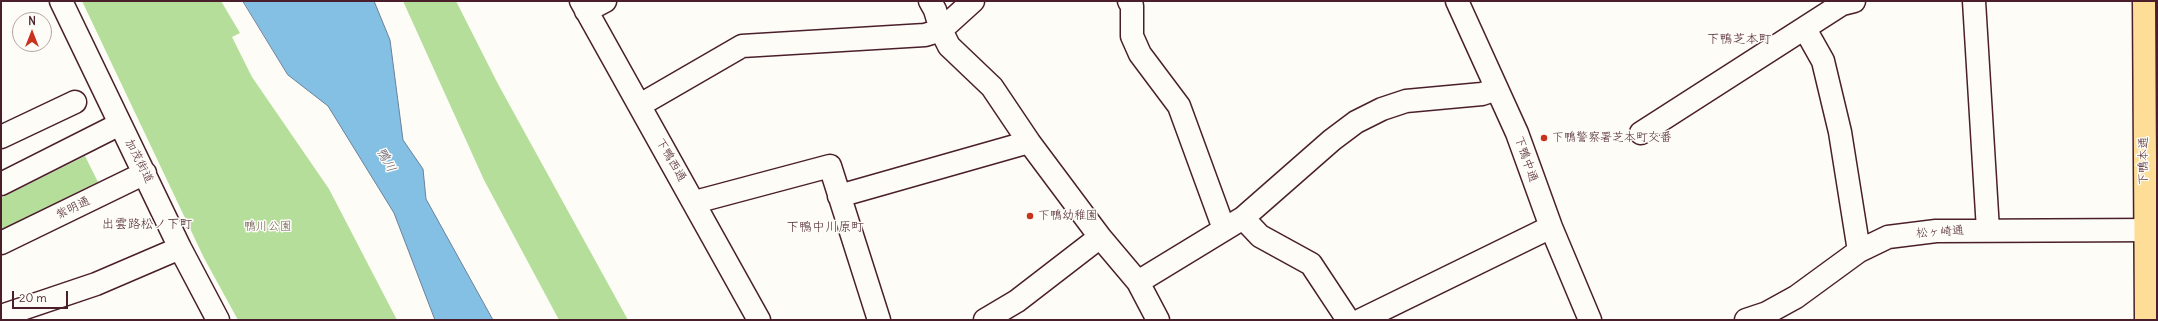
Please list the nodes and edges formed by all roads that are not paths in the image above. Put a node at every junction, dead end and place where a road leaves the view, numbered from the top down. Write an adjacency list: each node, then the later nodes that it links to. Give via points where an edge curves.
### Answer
1 (61, 1): 15 (street, 加茂街道)
2 (930, 1): 11 (street)
3 (973, 1): 11 (street)
4 (1129, 1): 25 (street, via 1132,6 1132,36 1140,54 1179,106)
5 (1457, 1): 12 (street, 下鴨中通)
6 (1974, 1): 26 (street)
7 (2144, 1): 27 (main road, 下鴨本通)
8 (1847, 2): 10 (street)
9 (591, 4): 14 (street, 下鴨西通)
10 (1804, 29): 16 (street); 31 (street, via 1823,61 1840,132)
11 (941, 30): 14 (street, via 925,35 742,46); 18 (street, via 949,46 992,87)
12 (1497, 89): 23 (street, via 1482,94 1406,101 1356,122); 24 (street, 下鴨中通, via 1517,133)
13 (75, 102): 17 (street)
14 (640, 105): 22 (street, 下鴨西通)
15 (120, 124): 19 (street, 加茂街道); 20 (street)
16 (1641, 133)
17 (1, 137)
18 (1029, 142): 21 (street); 28 (street)
19 (145, 173): 29 (street, 紫明通); 30 (street, 加茂街道)
20 (1, 184)
21 (839, 196): 22 (street, via 830,166); 37 (street)
22 (695, 202): 36 (street, 下鴨西通)
23 (1243, 218): 25 (street); 40 (street, via 1260,236 1311,264)
24 (1550, 227): 41 (street); 42 (street, 下鴨中通)
25 (1224, 229): 33 (street)
26 (1988, 230): 27 (street, 松ヶ崎通); 31 (street, 松ヶ崎通, via 1936,231 1888,237)
27 (2151, 230): 32 (main road, 下鴨本通)
28 (1100, 237): 33 (street); 38 (street, via 1017,301)
29 (1, 243)
30 (180, 248): 34 (street, via 96,284); 35 (street, 加茂街道)
31 (1860, 251): 43 (street, 松ヶ崎通, via 1796,297 1767,313)
32 (2151, 266): 44 (main road, 下鴨本通)
33 (1138, 282): 39 (street)
34 (1, 316)
35 (218, 320)
36 (760, 320)
37 (879, 320)
38 (985, 320)
39 (1158, 320)
40 (1348, 320)
41 (1361, 320)
42 (1590, 320)
43 (1746, 320)
44 (2146, 320)

